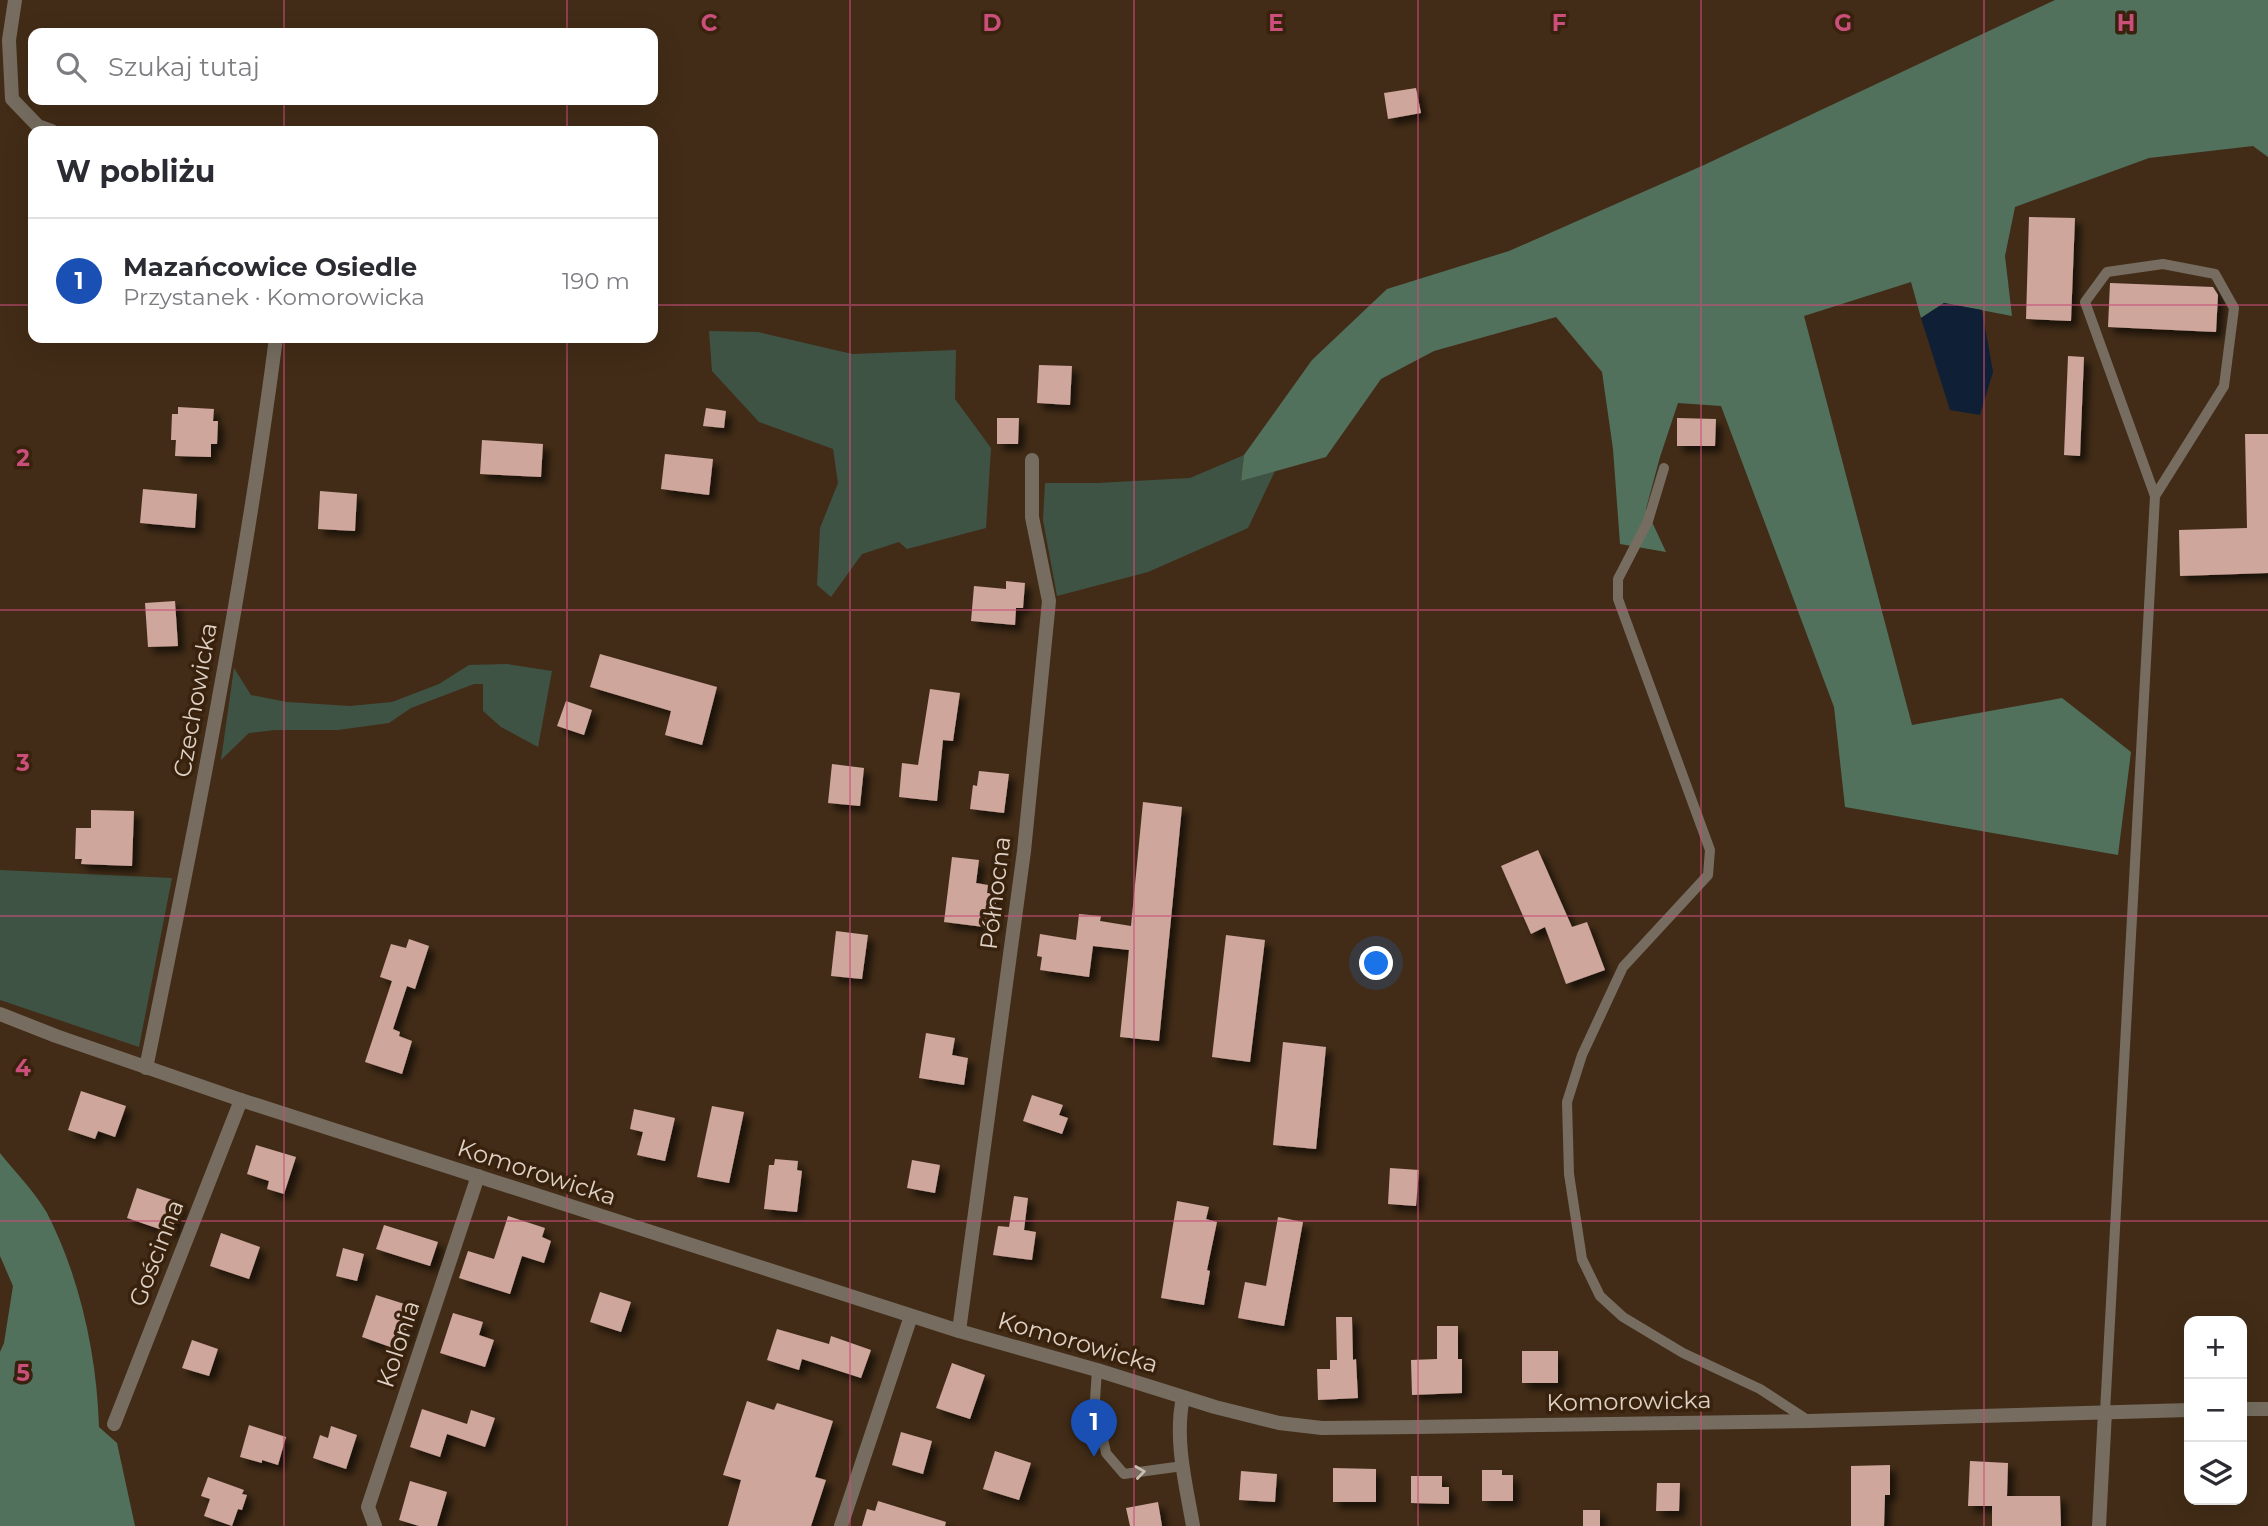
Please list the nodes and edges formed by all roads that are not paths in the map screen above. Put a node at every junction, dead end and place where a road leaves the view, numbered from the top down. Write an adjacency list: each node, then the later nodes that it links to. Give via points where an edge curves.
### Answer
1 (15, 0): 2 (street, via 9,40 12,99)
2 (38, 126)
3 (275, 343): 8 (street, Czechowicka, via 259,470 200,802)
4 (1032, 460): 12 (street, Północna, via 1032,517 1049,601 1024,851)
5 (1664, 468): 19 (lane, via 1648,521 1618,579 1618,599 1710,850 1710,863 1708,875 1623,967 1581,1055 1567,1102 1569,1174 1582,1259 1600,1296 1659,1339 1760,1389)
6 (2155, 496): 6 (lane, via 2224,386 2234,308 2215,274 2163,264 2107,272 2085,302); 18 (lane)
7 (0, 1014): 8 (street, Komorowicka)
8 (146, 1068): 9 (street, Komorowicka)
9 (241, 1100): 10 (street, Komorowicka); 20 (street, Gościnna)
10 (478, 1176): 11 (street, Komorowicka); 22 (street, Kolonia, via 368,1507)
11 (911, 1316): 12 (street, Komorowicka); 23 (street)
12 (959, 1331): 13 (street, Komorowicka)
13 (1097, 1370): 14 (street, Komorowicka); 21 (lane, one-way to 21, via 1095,1400 1106,1453 1124,1474)
14 (1183, 1398): 19 (street, Komorowicka, via 1279,1423 1322,1428); 21 (street, via 1179,1416)
15 (2247, 1409): 16 (street)
16 (2268, 1409)
17 (2184, 1410): 18 (street, Komorowicka)
18 (2105, 1412): 19 (street, Komorowicka); 25 (street)
19 (1809, 1421)
20 (114, 1424)
21 (1183, 1466): 24 (street)
22 (375, 1526)
23 (841, 1526)
24 (1193, 1526)
25 (2099, 1526)

